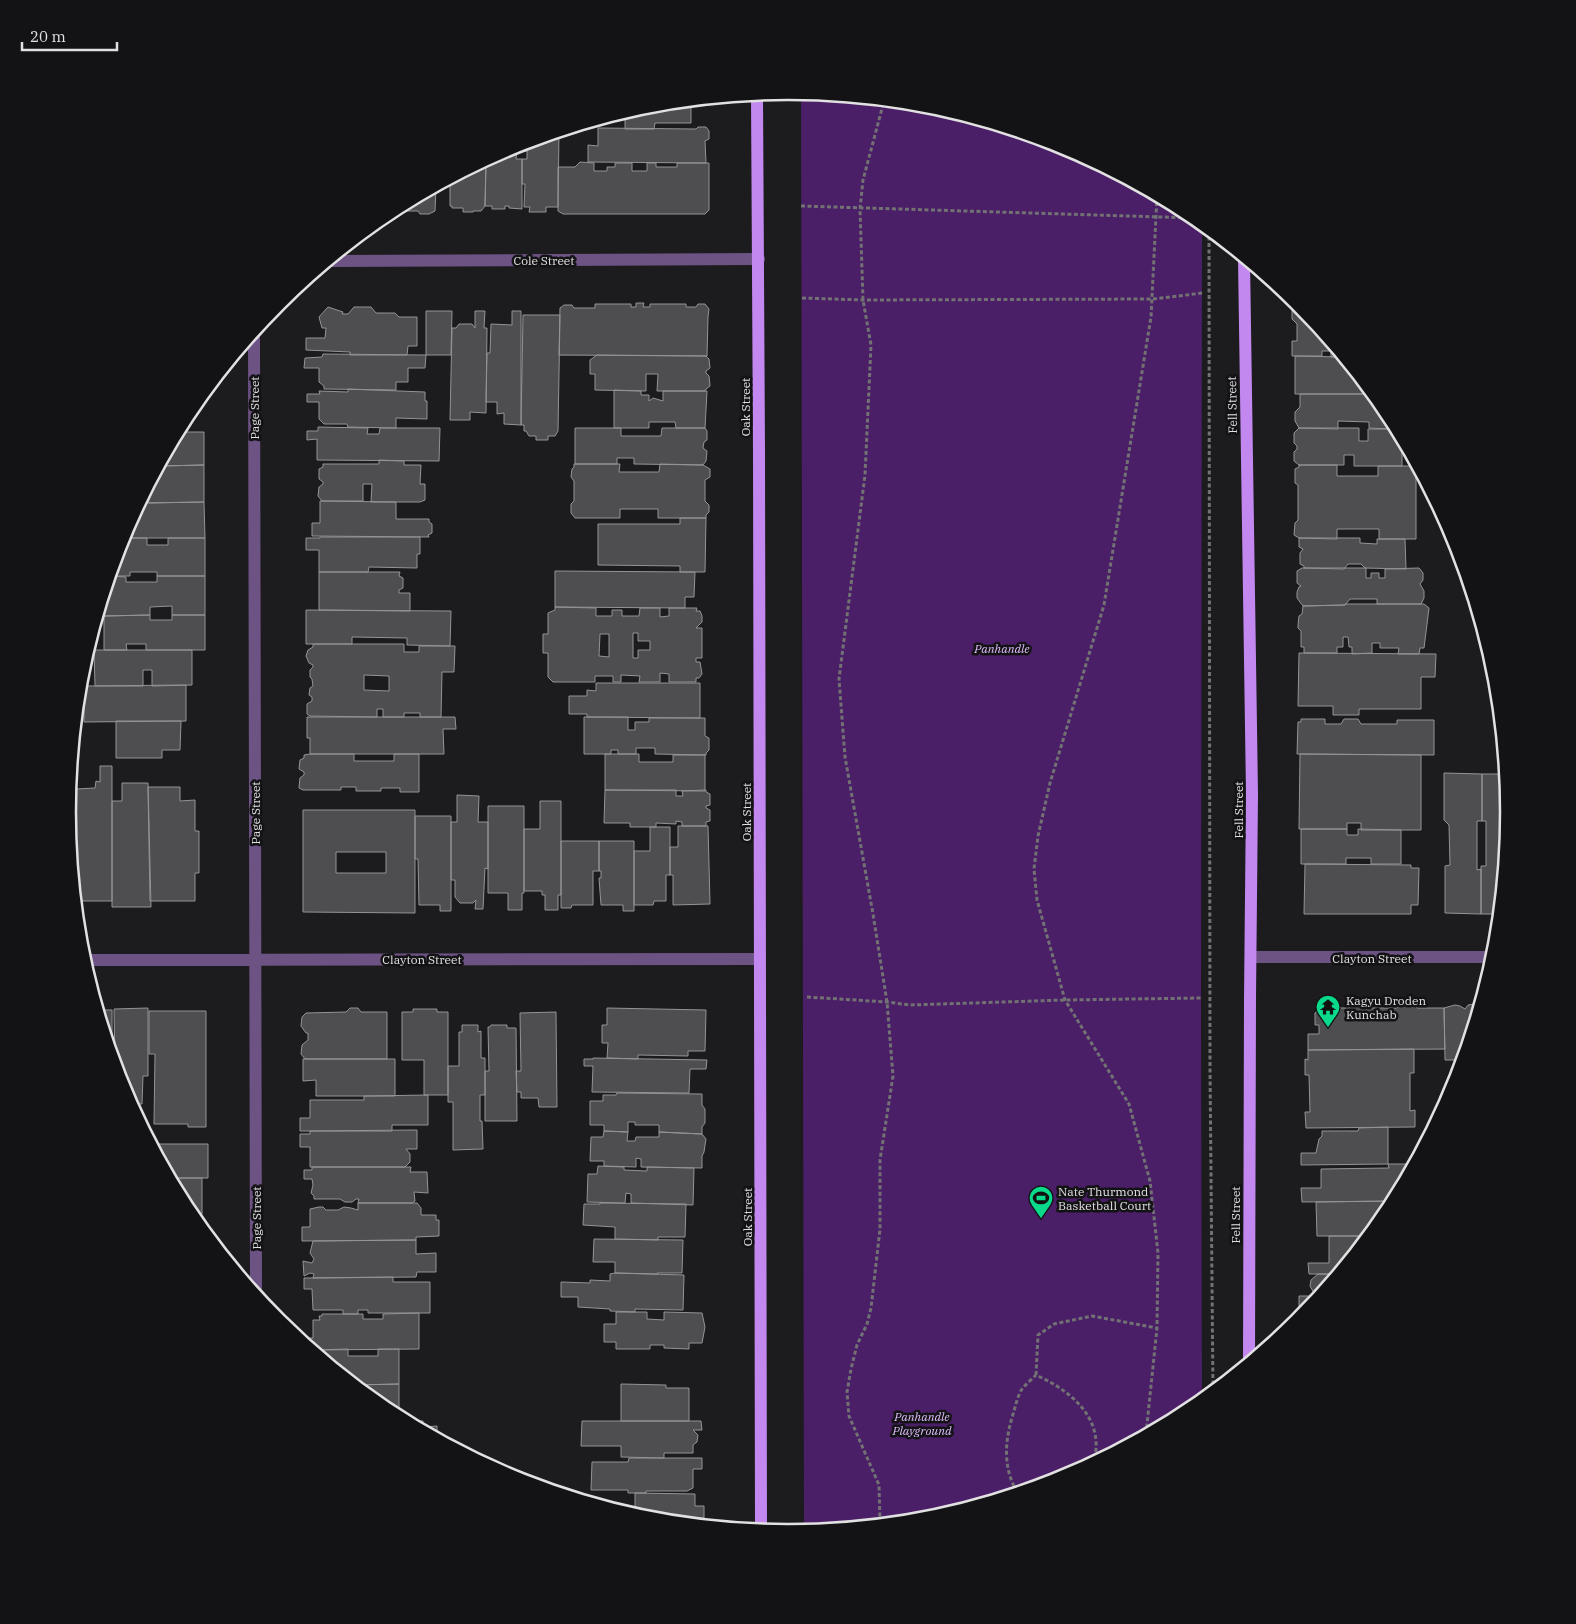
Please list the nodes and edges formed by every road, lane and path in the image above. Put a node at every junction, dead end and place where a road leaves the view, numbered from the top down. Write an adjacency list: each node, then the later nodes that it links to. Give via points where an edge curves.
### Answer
1 (757, 101): 9 (main road, Oak Street)
2 (883, 106): 5 (path, via 862,180)
3 (1156, 204): 6 (path)
4 (801, 206): 5 (path)
5 (860, 208): 6 (path); 15 (path)
6 (1155, 216): 7 (path); 14 (path)
7 (1178, 217)
8 (1210, 239): 30 (path)
9 (759, 259): 10 (street, Cole Street); 19 (main road, Oak Street)
10 (338, 261)
11 (1244, 266): 17 (main road, Fell Street, via 1252,794)
12 (1203, 293): 14 (path)
13 (802, 298): 15 (path)
14 (1153, 299): 15 (path); 24 (path, via 1104,605 1050,783 1038,836 1034,869 1037,900)
15 (864, 300): 25 (path, via 871,345 864,475 839,679 845,757)
16 (254, 342): 21 (street, Page Street)
17 (1251, 957): 18 (street, Clayton Street); 28 (main road, Fell Street)
18 (1485, 957)
19 (760, 959): 21 (street, Clayton Street); 35 (main road, Oak Street)
20 (92, 960): 21 (street, Clayton Street)
21 (255, 960): 26 (street, Page Street)
22 (807, 997): 25 (path)
23 (1201, 998): 24 (path)
24 (1065, 1000): 25 (path, via 910,1005); 27 (path, via 1129,1104 1150,1181 1158,1253)
25 (887, 1002): 34 (path, via 893,1076 880,1160 878,1239 871,1308 857,1345 847,1392 849,1416 878,1485)
26 (256, 1284)
27 (1157, 1328): 29 (path, via 1092,1316 1054,1324 1038,1335); 31 (path)
28 (1249, 1354)
29 (1036, 1375): 32 (path, via 1056,1384 1079,1403 1097,1439); 33 (path, via 1017,1399 1006,1438 1007,1462)
30 (1213, 1383)
31 (1147, 1426)
32 (1097, 1453)
33 (1015, 1487)
34 (880, 1518)
35 (761, 1523)

